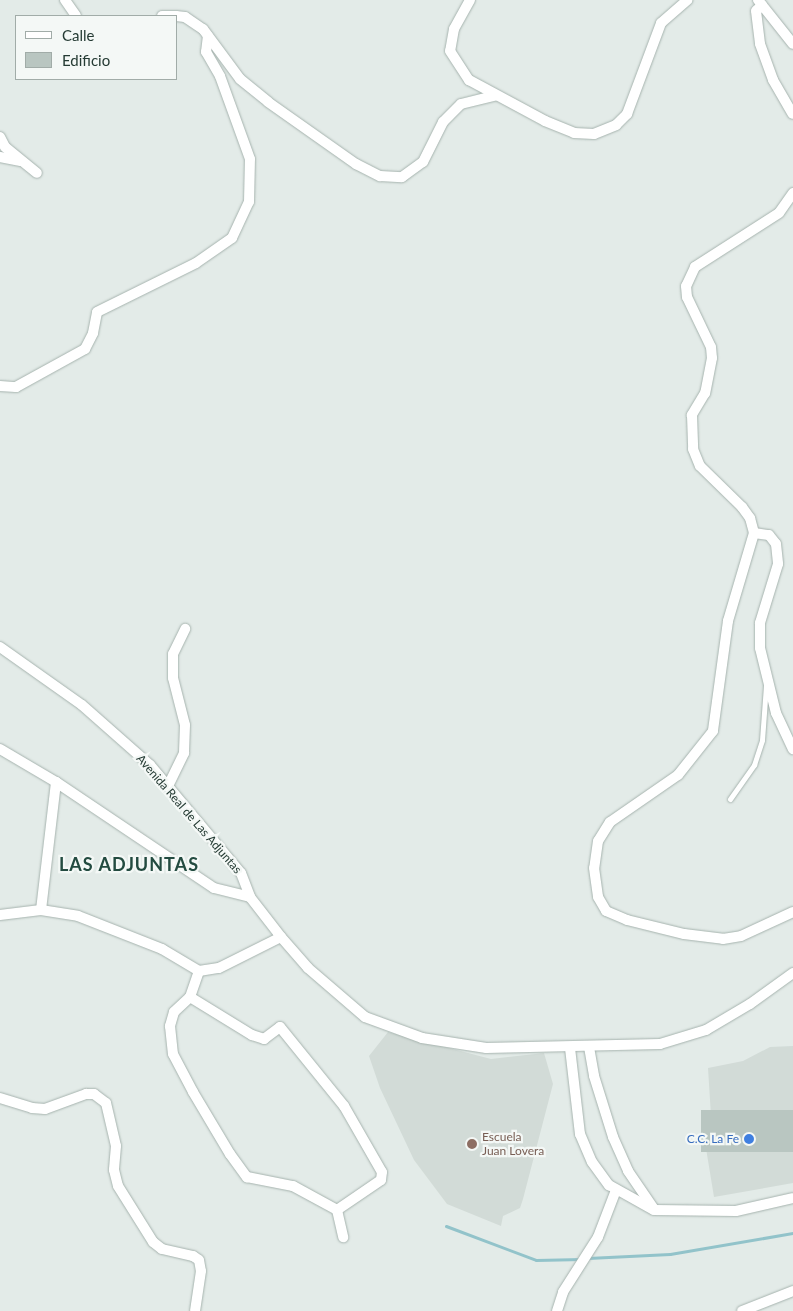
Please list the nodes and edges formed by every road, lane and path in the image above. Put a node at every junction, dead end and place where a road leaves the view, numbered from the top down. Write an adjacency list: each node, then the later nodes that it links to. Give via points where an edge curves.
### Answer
1 (65, 0): 5 (street)
2 (470, 0): 9 (street, via 454,29 450,51 469,80)
3 (687, 0): 9 (street, via 662,23 626,114 616,125 594,134 574,133)
4 (760, 2): 8 (street); 10 (street, via 756,11 760,44 767,67)
5 (75, 15)
6 (178, 16): 7 (street, via 185,17)
7 (208, 36): 9 (street, via 247,84 356,164 380,176 402,177 423,162 443,122 461,104); 16 (street, via 206,52 220,76 250,160 249,202 232,238 196,263 97,312 93,333 85,349 16,387)
8 (793, 44)
9 (496, 95)
10 (793, 114)
11 (0, 137): 13 (street, via 5,147)
12 (0, 157): 13 (street)
13 (24, 162): 14 (street)
14 (38, 173)
15 (793, 193): 17 (street, via 779,213 695,267 686,286 687,297 712,347 705,394 692,415 693,449 700,466 750,518)
16 (0, 386)
17 (754, 533): 20 (street, via 770,535 776,544 778,564 760,623 760,648); 28 (street, via 728,621 713,731 696,757 673,780 610,822 595,851 596,887 602,906 610,914 684,934 723,939 741,936)
18 (185, 629): 24 (street, via 173,654 173,678 185,725 184,753)
19 (0, 647): 24 (street, Avenida Real de Las Adjuntas, via 82,705 150,765)
20 (766, 674): 22 (street, via 776,713); 25 (lane, via 762,740 754,765)
21 (0, 749): 23 (street, Avenida Real de Las Adjuntas)
22 (793, 749)
23 (56, 782): 26 (street, Avenida Real de Las Adjuntas, via 214,888); 27 (street)
24 (168, 786): 26 (street, Avenida Real de Las Adjuntas, via 241,873)
25 (730, 799)
26 (250, 897): 30 (street, Avenida Real de Las Adjuntas)
27 (41, 910): 29 (street); 31 (street, via 78,916 126,933)
28 (793, 912)
29 (0, 915)
30 (281, 937): 31 (street, via 219,968); 35 (street, Avenida Real de Las Adjuntas, via 308,968 365,1017 422,1038 486,1048)
31 (199, 971): 33 (street)
32 (793, 973): 34 (street, Avenida Real de Las Adjuntas, via 706,1030 660,1044)
33 (190, 997): 39 (street, via 174,1012 170,1026 173,1054 230,1154 247,1177 288,1184); 39 (street, via 252,1035 264,1039 280,1027 344,1106 382,1172 381,1180)
34 (589, 1047): 35 (street, Avenida Real de Las Adjuntas); 40 (street, via 594,1076 613,1137 628,1171)
35 (570, 1048): 37 (street, via 580,1134 592,1162)
36 (0, 1098): 43 (street, via 32,1108 45,1108 86,1094 94,1094 106,1102 116,1146 114,1170 118,1186 153,1242 162,1249 199,1260 201,1271)
37 (616, 1190): 40 (street); 44 (street, via 608,1216 563,1292)
38 (793, 1198): 40 (street, via 736,1211)
39 (337, 1210): 41 (street)
40 (654, 1210)
41 (343, 1237)
42 (793, 1290): 45 (street)
43 (195, 1311)
44 (557, 1311)
45 (742, 1311)

